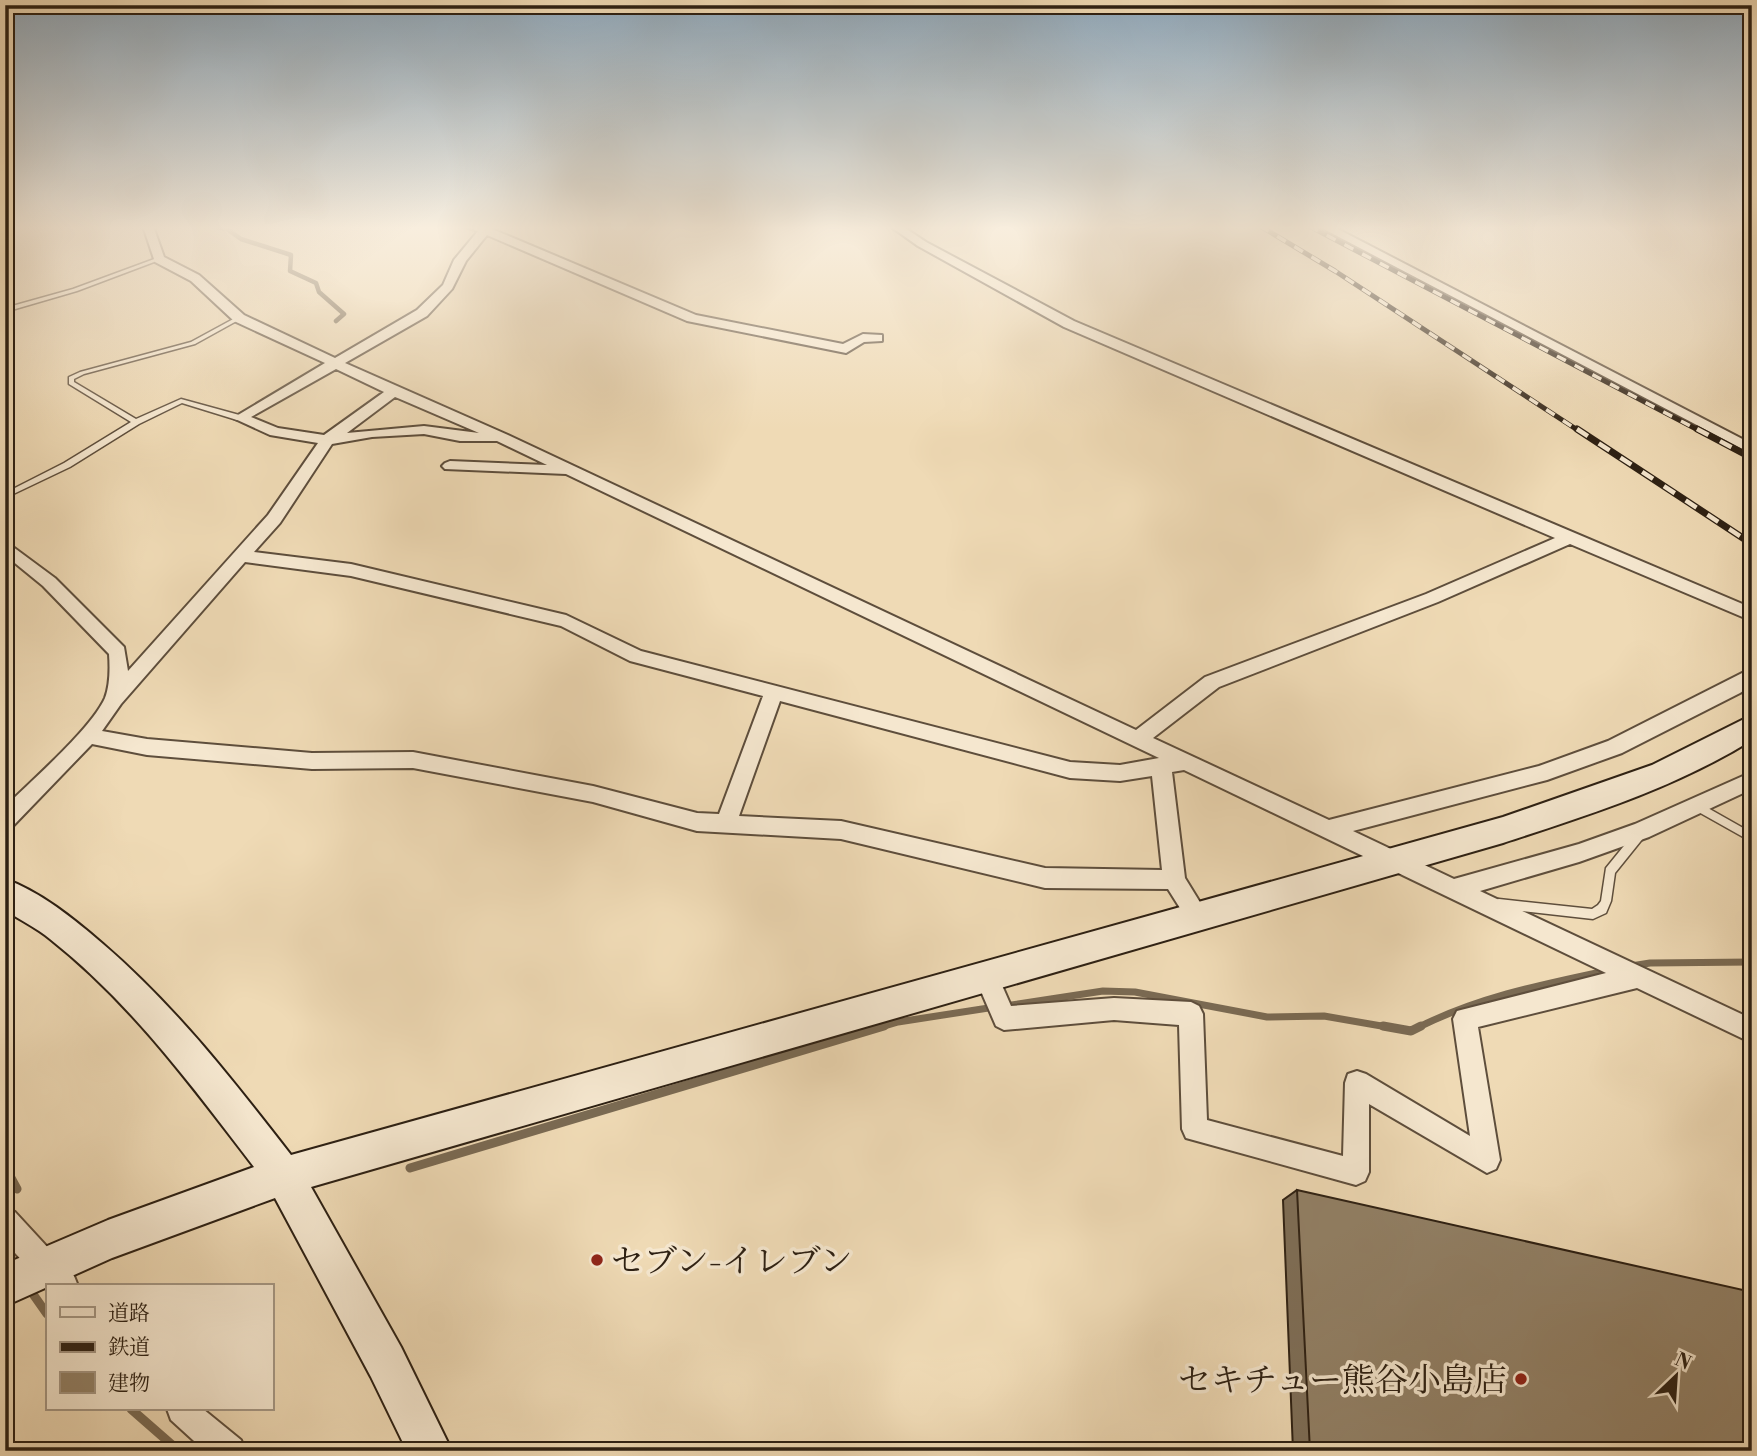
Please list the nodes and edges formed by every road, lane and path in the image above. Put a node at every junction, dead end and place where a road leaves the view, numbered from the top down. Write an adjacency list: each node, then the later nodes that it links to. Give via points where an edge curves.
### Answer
1 (61, 294): 7 (lane)
2 (213, 294): 8 (street)
3 (440, 294): 10 (street, via 422,313)
4 (637, 294): 9 (street, via 692,318 846,349 854,340)
5 (1014, 294): 22 (street, via 1069,324)
6 (1453, 294): 17 (street)
7 (5, 310)
8 (239, 318): 10 (street); 13 (lane, via 193,343 71,378 71,383)
9 (877, 338)
10 (335, 361): 11 (street); 12 (street)
11 (394, 391): 15 (street); 16 (street)
12 (240, 418): 13 (lane, via 181,401); 16 (street, via 275,432)
13 (136, 422): 21 (lane, via 67,465)
14 (1752, 433): 17 (street)
15 (503, 438): 16 (street, via 424,430); 20 (street)
16 (327, 440): 24 (street)
17 (1735, 442): 18 (street)
18 (1752, 450)
19 (450, 466): 20 (street)
20 (572, 471): 31 (street)
21 (5, 496)
22 (1571, 536): 25 (street); 31 (street, via 1432,598 1212,682)
23 (5, 546): 28 (street, via 49,582 118,652)
24 (243, 556): 27 (street, via 351,570 566,621 635,656); 28 (street)
25 (1752, 615)
26 (1752, 675): 38 (street, via 1603,752 1541,774)
27 (773, 694): 33 (street, via 1069,770 1120,774); 37 (street)
28 (114, 699): 30 (street)
29 (1752, 726): 41 (street, via 1656,777)
30 (88, 736): 36 (street); 37 (street, via 147,747 312,761 413,760 593,794 697,822)
31 (1139, 738): 32 (street)
32 (1186, 762): 33 (street); 38 (street)
33 (1161, 766): 42 (street)
34 (1752, 780): 35 (street)
35 (1699, 807): 39 (street); 40 (lane)
36 (5, 821)
37 (726, 824): 42 (street, via 841,830 1045,877)
38 (1329, 829): 41 (street)
39 (1642, 831): 43 (street); 45 (lane, via 1610,871 1606,901 1593,914)
40 (1752, 838)
41 (1398, 863): 43 (street); 46 (street)
42 (1174, 880): 46 (street)
43 (1452, 889): 45 (street)
44 (5, 893): 50 (street, via 61,928 121,981 191,1054)
45 (1480, 902): 47 (street)
46 (1198, 918): 48 (street)
47 (1636, 977): 48 (street, via 1465,1019 1487,1160 1357,1083 1356,1172 1195,1129 1191,1014 1114,1009 1004,1018); 49 (street)
48 (989, 983): 50 (street)
49 (1752, 1031)
50 (284, 1176): 52 (street, via 182,1211); 56 (street)
51 (5, 1222): 52 (street)
52 (50, 1273): 53 (street)
53 (5, 1286)
54 (183, 1410): 55 (street)
55 (230, 1451)
56 (430, 1451)

